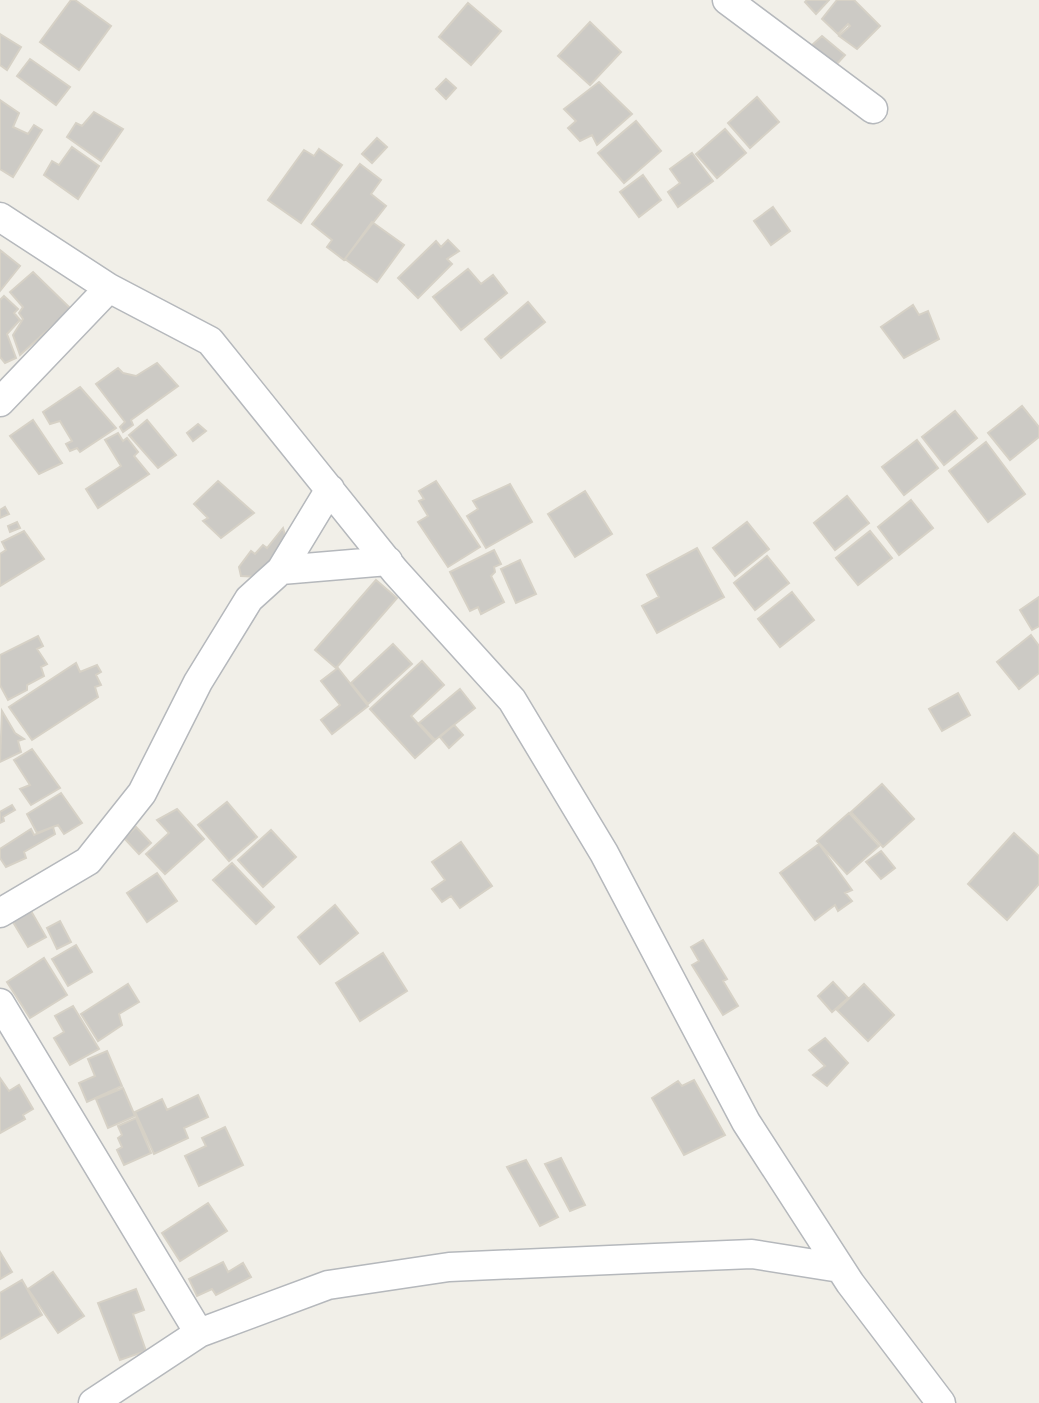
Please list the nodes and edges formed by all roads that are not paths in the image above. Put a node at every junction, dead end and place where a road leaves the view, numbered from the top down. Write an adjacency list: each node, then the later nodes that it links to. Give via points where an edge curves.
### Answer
1 (727, 0): 2 (street)
2 (873, 109)
3 (0, 217): 4 (street)
4 (109, 288): 5 (street); 6 (street, via 210,341)
5 (0, 402)
6 (330, 489): 7 (street); 8 (street)
7 (388, 561): 8 (street); 11 (street, via 512,700 604,853 746,1122)
8 (281, 570): 9 (street, via 249,599 198,682 142,793 88,861)
9 (0, 913)
10 (0, 1003): 12 (street)
11 (840, 1268): 12 (street, via 752,1254 449,1267 328,1285); 14 (street)
12 (199, 1333): 13 (street)
13 (93, 1403)
14 (941, 1403)

